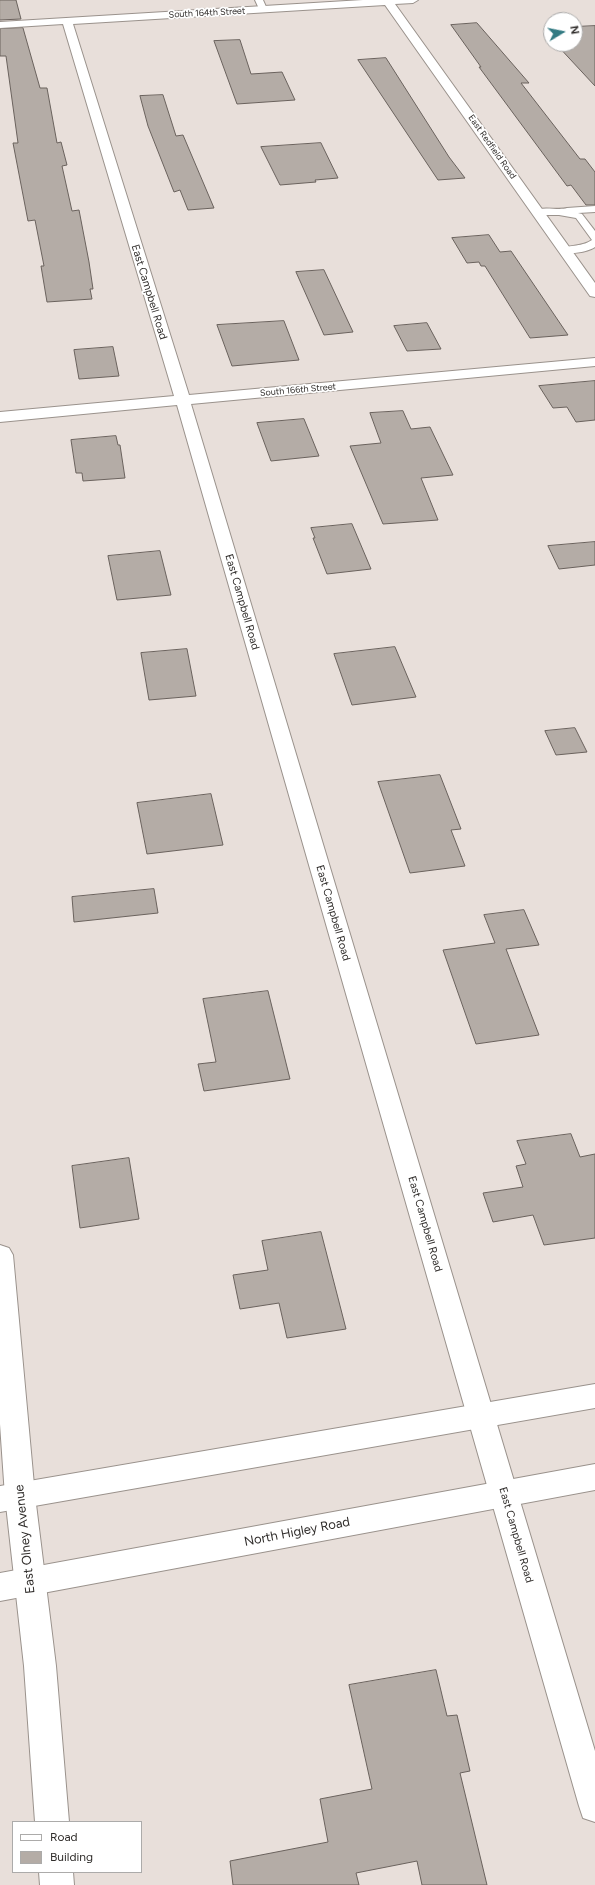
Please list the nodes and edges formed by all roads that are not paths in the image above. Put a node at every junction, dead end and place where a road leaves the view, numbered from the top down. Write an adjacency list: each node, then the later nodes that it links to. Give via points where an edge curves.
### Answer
1 (413, 0): 3 (street, South 164th Street)
2 (344, 2): 3 (street, South 164th Street); 4 (street, South 164th Street)
3 (388, 2): 8 (street, East Redfield Road)
4 (261, 5): 5 (street, South 164th Street)
5 (67, 21): 6 (street, South 164th Street); 15 (street, East Campbell Road)
6 (0, 25)
7 (595, 209): 9 (lane)
8 (538, 212): 9 (lane); 12 (street, East Redfield Road)
9 (559, 212): 10 (lane, via 579,216)
10 (595, 238)
11 (595, 242): 12 (lane, via 587,248)
12 (565, 250): 13 (street, East Redfield Road)
13 (595, 293)
14 (595, 362): 15 (street, South 166th Street)
15 (183, 401): 16 (street, South 166th Street); 19 (street, East Campbell Road)
16 (0, 417)
17 (0, 1255): 22 (street, East Olney Avenue)
18 (595, 1396): 19 (street)
19 (482, 1417): 21 (street, East Campbell Road); 22 (street)
20 (595, 1477): 21 (street, North Higley Road)
21 (504, 1494): 23 (street, North Higley Road); 25 (street, East Campbell Road)
22 (10, 1497): 23 (street, East Olney Avenue)
23 (30, 1582): 24 (street, North Higley Road); 26 (street, East Olney Avenue, via 40,1666)
24 (0, 1587)
25 (595, 1806)
26 (52, 1821)
27 (56, 1873): 28 (street)
28 (57, 1885)

